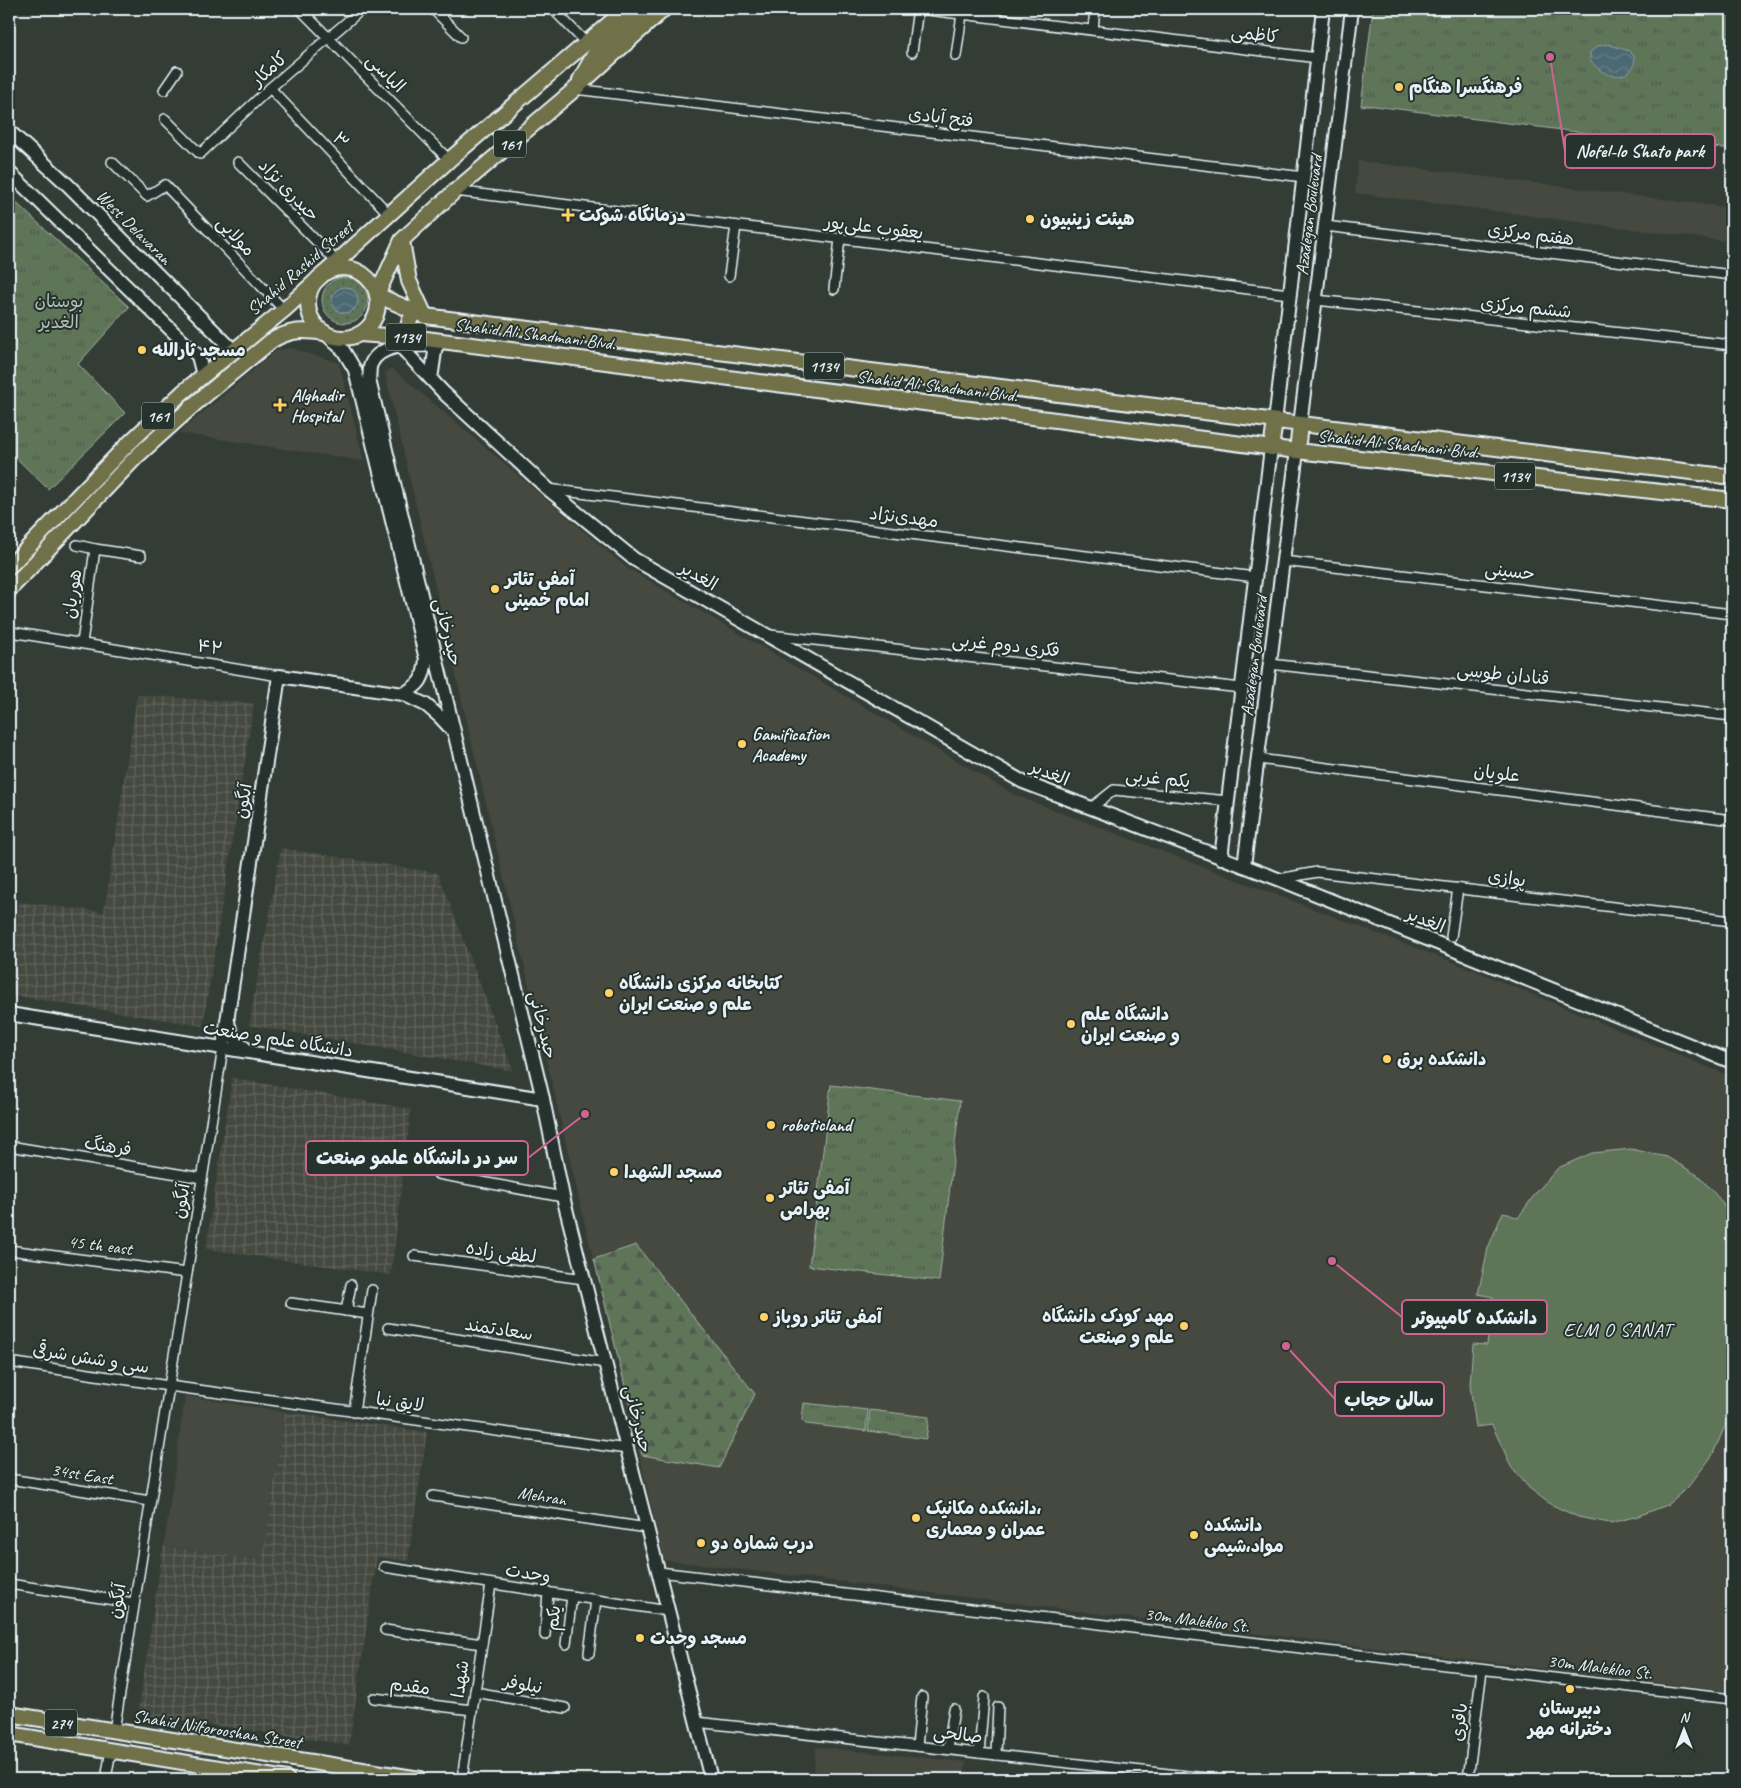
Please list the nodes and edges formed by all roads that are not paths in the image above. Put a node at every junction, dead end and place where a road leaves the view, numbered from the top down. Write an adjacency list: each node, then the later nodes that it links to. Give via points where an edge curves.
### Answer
1 (300, 9): 15 (street, الیاسی)
2 (362, 9): 15 (street, کامکار)
3 (433, 9): 14 (street)
4 (553, 9): 16 (street)
5 (626, 9): 16 (main road, Shahid Rashid Street / 161)
6 (645, 9): 22 (main road, via 595,53)
7 (664, 9): 22 (main road, 161)
8 (919, 9): 12 (street, کاظمی); 17 (street)
9 (1095, 9): 13 (street)
10 (1324, 9): 19 (main road, Azadegan Boulevard)
11 (1352, 9): 34 (main road, Azadegan Boulevard)
12 (962, 14): 13 (street, کاظمی); 18 (street)
13 (1093, 30): 19 (street, کاظمی)
14 (461, 37)
15 (329, 38): 21 (street, کامکار); 26 (street, الیاسی)
16 (586, 43): 26 (main road, Shahid Rashid Street / 161)
17 (912, 52)
18 (956, 56)
19 (1318, 58): 30 (main road, Azadegan Boulevard)
20 (177, 71): 23 (street)
21 (270, 88): 24 (street, کامکار, via 200,154); 32 (street, ۳)
22 (575, 89): 30 (street, فتح آبادی); 31 (main road, 161)
23 (164, 90)
24 (165, 119)
25 (9, 131): 53 (main road, West Delavaran, via 68,185)
26 (449, 160): 32 (main road, Shahid Rashid Street / 161)
27 (112, 162): 45 (street, مولایی, via 147,196 165,185)
28 (238, 162): 37 (street, حیدری نژاد)
29 (9, 172): 54 (main road, via 198,356)
30 (1304, 177): 42 (main road, Azadegan Boulevard)
31 (455, 191): 33 (street, یعقوب علی‌پور); 36 (main road, 161)
32 (389, 214): 37 (main road, Shahid Rashid Street / 161)
33 (736, 226): 35 (street, یعقوب علی‌پور); 39 (street)
34 (1325, 226): 38 (street, هفتم مرکزی); 44 (main road, Azadegan Boulevard)
35 (840, 239): 41 (street); 42 (street, یعقوب علی‌پور)
36 (402, 240): 43 (main road, 161); 46 (main road, via 409,281)
37 (337, 262): 40 (main road, Shahid Rashid Street / 161)
38 (1732, 275)
39 (729, 276)
40 (319, 278): 43 (main road, via 335,269 353,269 369,279); 45 (main road, Shahid Rashid Street / 161); 47 (main road, via 312,286 308,307 311,317)
41 (834, 289)
42 (1289, 294): 56 (main road, Azadegan Boulevard)
43 (378, 295): 46 (main road, Shahid Ali Shadmani Blvd. / 1134); 48 (main road, via 377,313)
44 (1316, 300): 52 (street, ششم مرکزی); 57 (main road, Azadegan Boulevard)
45 (284, 310): 53 (main road, Shahid Rashid Street / 161)
46 (420, 315): 49 (main road, via 410,318); 56 (main road, Shahid Ali Shadmani Blvd. / 1134)
47 (325, 333): 48 (main road, via 336,337); 69 (main road, Shahid Rashid Street / 161, via 293,331 271,341 137,456); 77 (main road, حیدرخانی, via 355,370 426,660 422,680)
48 (360, 334): 49 (main road, Shahid Ali Shadmani Blvd. / 1134)
49 (406, 342): 50 (main road, Shahid Ali Shadmani Blvd. / 1134); 51 (main road, حیدرخانی); 55 (main road, الغدیر); 79 (main road, حیدرخانی, via 379,355 371,364 369,380)
50 (453, 342): 51 (main road, حیدرخانی); 58 (main road, Shahid Ali Shadmani Blvd. / 1134)
51 (436, 345): 55 (main road)
52 (1732, 345)
53 (233, 350): 54 (main road, Shahid Rashid Street / 161)
54 (203, 376): 67 (main road, Shahid Rashid Street / 161, via 126,446)
55 (431, 378): 61 (main road, الغدیر)
56 (1275, 422): 57 (main road, 1134); 58 (main road)
57 (1300, 425): 59 (main road); 60 (main road, Shahid Ali Shadmani Blvd. / 1134)
58 (1271, 448): 59 (main road, 1134); 68 (main road, Azadegan Boulevard)
59 (1297, 451): 62 (main road, Shahid Ali Shadmani Blvd. / 1134); 66 (main road, Azadegan Boulevard)
60 (1732, 477)
61 (548, 490): 68 (street, مهدی‌نژاد); 72 (main road, الغدیر, via 634,559)
62 (1732, 500)
63 (77, 546): 64 (street, هوریان)
64 (95, 549): 65 (street, هوریان); 73 (street, هوریان)
65 (141, 556)
66 (1283, 561): 70 (street, حسینی); 74 (main road, Azadegan Boulevard)
67 (9, 567)
68 (1255, 577): 76 (main road, Azadegan Boulevard)
69 (9, 590)
70 (1732, 614)
71 (11, 632): 73 (street, ۴۲)
72 (766, 635): 76 (street, فکری دوم غربی); 82 (main road, الغدیر, via 1023,782)
73 (82, 643): 75 (street, ۴۲)
74 (1270, 664): 78 (street, قنادان طوسی); 80 (main road, Azadegan Boulevard)
75 (280, 676): 77 (main road, ۴۲); 91 (main road, آبگون)
76 (1242, 688): 81 (main road, Azadegan Boulevard)
77 (403, 694): 79 (main road, ۴۲, via 426,705)
78 (1732, 716)
79 (454, 733): 95 (main road, حیدرخانی)
80 (1258, 759): 83 (street, علویان); 85 (main road, Azadegan Boulevard)
81 (1228, 801): 82 (street, یکم غربی, via 1114,790); 84 (main road, Azadegan Boulevard)
82 (1091, 808): 84 (main road, الغدیر)
83 (1732, 820)
84 (1221, 858): 85 (main road, الغدیر)
85 (1244, 866): 86 (main road, الغدیر)
86 (1278, 880): 87 (street, پوازی, via 1317,872); 94 (main road, الغدیر)
87 (1458, 888): 88 (street, پوازی); 89 (street)
88 (1732, 921)
89 (1451, 937)
90 (9, 1014): 92 (main road, دانشگاه علم و صنعت)
91 (228, 1016): 92 (main road, آبگون); 93 (main road, via 232,1035)
92 (223, 1048): 93 (main road, دانشگاه علم و صنعت); 98 (street, آبگون)
93 (251, 1053): 95 (main road, دانشگاه علم و صنعت)
94 (1732, 1062)
95 (543, 1099): 99 (main road, حیدرخانی)
96 (9, 1146): 98 (street, فرهنگ)
97 (438, 1174): 99 (street)
98 (202, 1178): 102 (street, آبگون)
99 (563, 1197): 103 (main road, حیدرخانی)
100 (9, 1250): 102 (street, 45 th east)
101 (414, 1256): 103 (street, لطفی زاده)
102 (187, 1273): 112 (street, آبگون)
103 (584, 1279): 111 (main road, حیدرخانی)
104 (351, 1285): 107 (street)
105 (372, 1290): 108 (street)
106 (291, 1303): 107 (street)
107 (346, 1311): 108 (street)
108 (368, 1314): 113 (street)
109 (388, 1328): 111 (street, سعادتمند)
110 (9, 1362): 112 (street, سی و شش شرقی)
111 (605, 1363): 114 (main road, حیدرخانی)
112 (169, 1386): 113 (street, لایق نیا); 117 (street, آبگون)
113 (354, 1412): 114 (street, لایق نیا)
114 (627, 1449): 118 (main road, حیدرخانی)
115 (9, 1479): 117 (street, 34st East)
116 (432, 1496): 118 (street, Mehran)
117 (150, 1501): 126 (street, آبگون)
118 (647, 1528): 120 (main road, حیدرخانی)
119 (384, 1567): 122 (street, وحدت)
120 (658, 1572): 127 (main road, حیدرخانی); 133 (street, 30m Malekloo St.)
121 (9, 1584): 126 (street)
122 (491, 1584): 123 (street, وحدت); 130 (street, شهدا)
123 (548, 1592): 124 (street, وحدت); 129 (street)
124 (572, 1596): 125 (street, وحدت); 131 (street, یکم)
125 (596, 1600): 127 (street, وحدت); 132 (street)
126 (134, 1603): 145 (street, آبگون)
127 (668, 1611): 144 (main road, حیدرخانی)
128 (385, 1630): 130 (street)
129 (545, 1635)
130 (482, 1644): 134 (street, شهدا)
131 (566, 1644)
132 (589, 1652)
133 (1482, 1670): 138 (street, 30m Malekloo St.); 159 (street, باقری)
134 (475, 1692): 140 (street, نیلوفر); 142 (street, شهدا)
135 (922, 1697): 147 (street)
136 (984, 1697): 150 (street)
137 (374, 1698): 142 (street, مقدم)
138 (1732, 1700)
139 (998, 1707): 151 (street)
140 (566, 1708)
141 (954, 1708): 148 (street)
142 (472, 1710): 156 (street, شهدا)
143 (9, 1714): 145 (main road, Shahid Nilforooshan Street / 274)
144 (696, 1722): 147 (street, صالحی); 157 (main road, حیدرخانی)
145 (114, 1731): 149 (main road); 155 (main road, Shahid Nilforooshan Street / 274)
146 (9, 1734): 149 (main road, 274)
147 (917, 1746): 148 (street, صالحی)
148 (948, 1749): 150 (street, صالحی)
149 (111, 1750): 152 (main road, 274); 153 (street)
150 (980, 1753): 151 (street, صالحی)
151 (996, 1755): 158 (street, صالحی)
152 (233, 1775): 154 (main road, 274)
153 (106, 1779)
154 (287, 1779)
155 (420, 1779)
156 (462, 1779)
157 (711, 1779)
158 (1215, 1779)
159 (1468, 1779)

